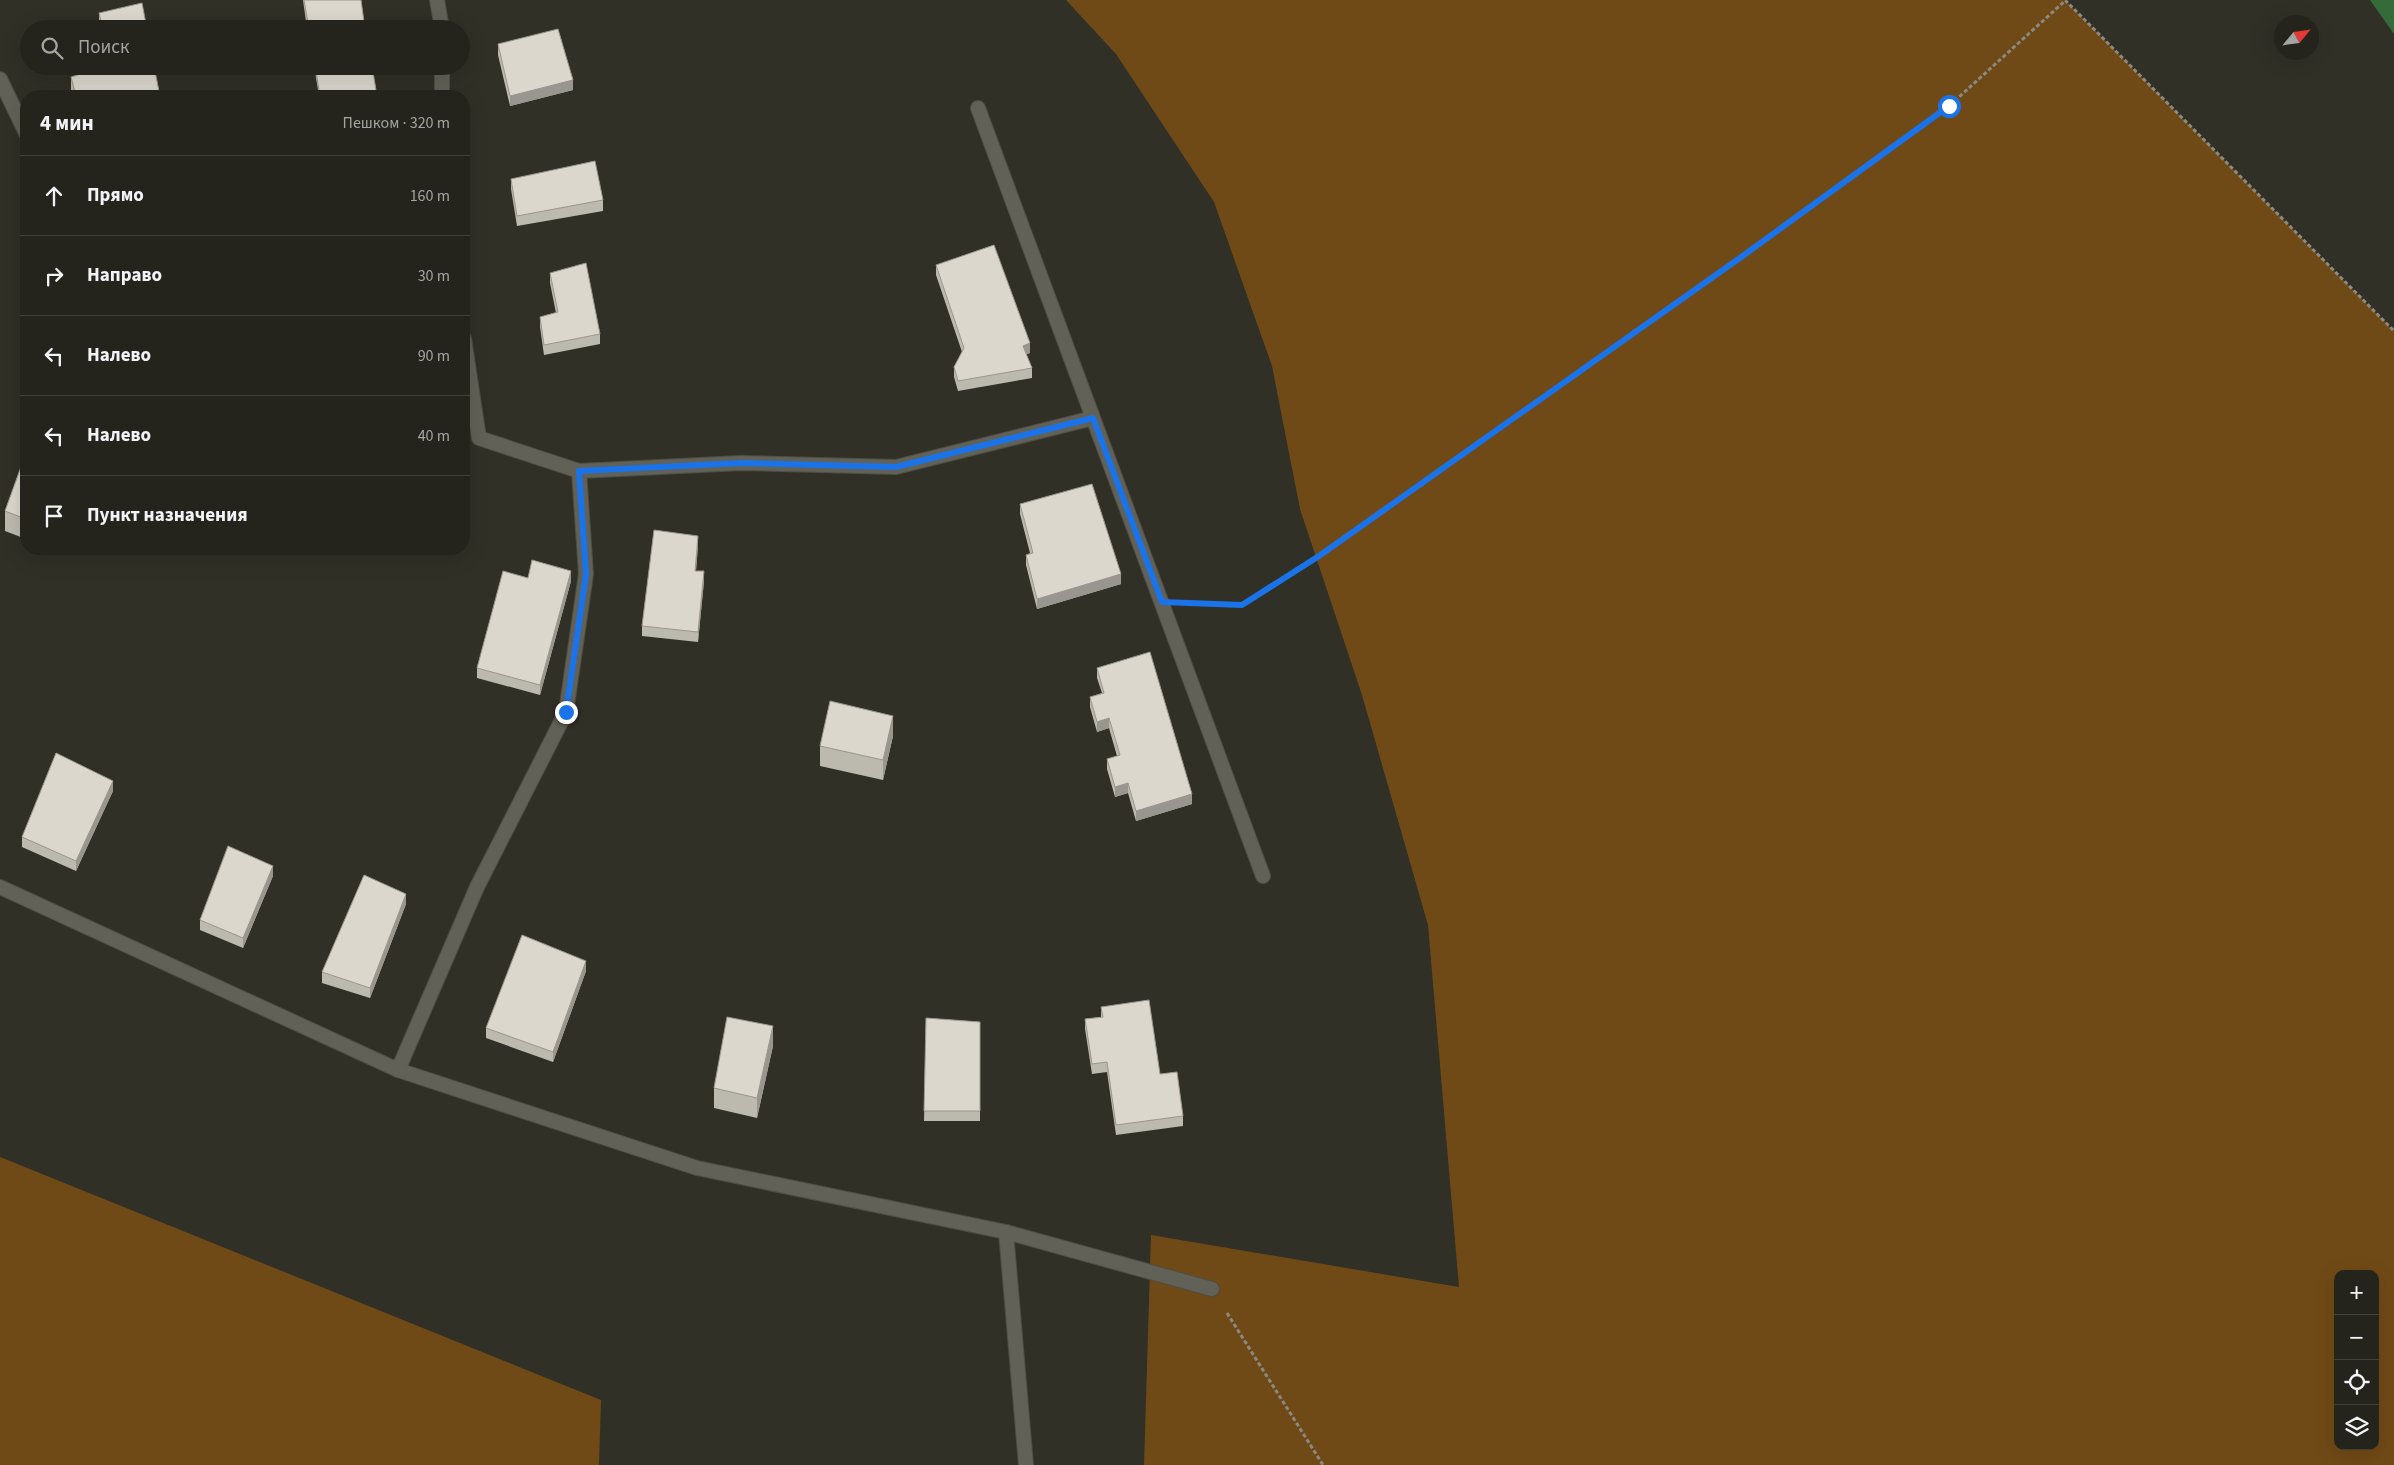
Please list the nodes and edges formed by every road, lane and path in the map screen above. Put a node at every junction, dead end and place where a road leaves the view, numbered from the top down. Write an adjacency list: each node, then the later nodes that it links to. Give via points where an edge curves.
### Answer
1 (437, 0): 3 (street)
2 (2066, 0): 9 (path); 13 (path, via 1949,106 1319,556 1242,605)
3 (440, 20)
4 (442, 75): 6 (street)
5 (0, 80): 8 (street)
6 (442, 90)
7 (978, 108): 11 (street)
8 (20, 121)
9 (2394, 331)
10 (470, 379): 12 (street, via 479,438)
11 (1093, 418): 12 (street, via 896,467 741,463); 13 (street)
12 (579, 471): 16 (street, via 586,574 566,712 477,887)
13 (1162, 602): 14 (street)
14 (1263, 876)
15 (0, 888): 16 (street)
16 (398, 1070): 17 (street, via 697,1168)
17 (1006, 1232): 18 (street); 19 (street)
18 (1212, 1289): 20 (path)
19 (1026, 1465)
20 (1323, 1465)

